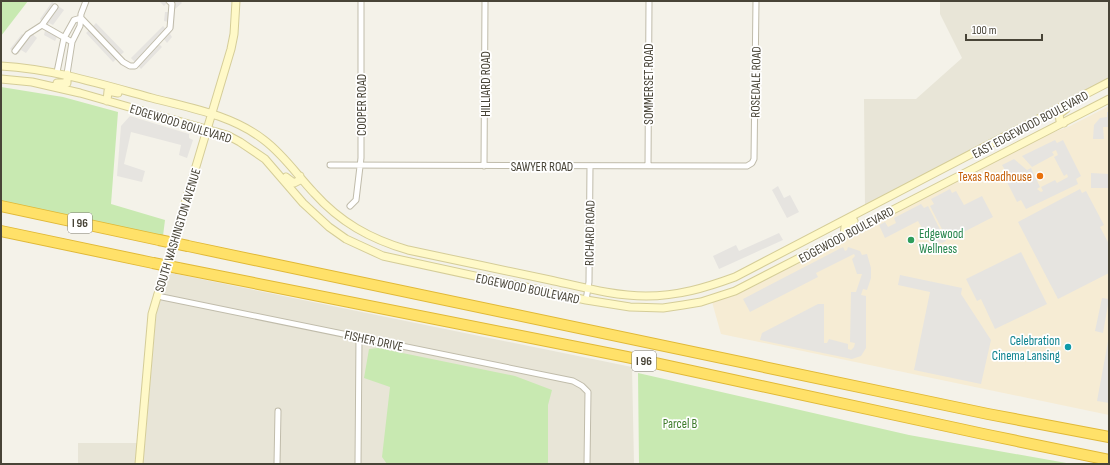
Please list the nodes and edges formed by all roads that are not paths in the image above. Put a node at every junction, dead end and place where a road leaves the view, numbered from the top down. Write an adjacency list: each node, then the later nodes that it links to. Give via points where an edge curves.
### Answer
1 (86, 1): 9 (street)
2 (169, 1): 9 (street, via 172,4 170,28 135,66 123,62)
3 (236, 1): 23 (street, SOUTH WASHINGTON AVENUE, via 233,42)
4 (361, 1): 33 (street, COOPER ROAD)
5 (485, 1): 34 (street, HILLIARD ROAD)
6 (649, 1): 36 (street, SOMMERSET ROAD)
7 (756, 1): 30 (street, ROSEDALE ROAD)
8 (55, 7): 10 (street)
9 (81, 18): 11 (street, via 74,20); 12 (street)
10 (42, 25): 11 (street); 13 (street, via 28,34)
11 (64, 38): 12 (street); 15 (street)
12 (72, 42): 16 (street)
13 (16, 51)
14 (4, 66): 15 (street); 17 (street)
15 (57, 72): 16 (street)
16 (67, 74): 18 (street, via 68,81 65,84 38,80); 20 (street)
17 (3, 79): 18 (street, EDGEWOOD BOULEVARD)
18 (32, 82): 22 (street, EDGEWOOD BOULEVARD)
19 (1109, 83): 24 (street, EAST EDGEWOOD BOULEVARD); 25 (street, via 1105,89 1062,111 1059,117 1060,121)
20 (150, 97): 22 (street, via 140,98 110,90 106,94); 23 (street, EAST EDGEWOOD BOULEVARD)
21 (1109, 99): 25 (street, EAST EDGEWOOD BOULEVARD)
22 (107, 100): 26 (street, EDGEWOOD BOULEVARD)
23 (211, 114): 26 (street, SOUTH WASHINGTON AVENUE); 37 (street, EAST EDGEWOOD BOULEVARD, via 264,139)
24 (1037, 120): 27 (street, EAST EDGEWOOD BOULEVARD); 28 (street, via 1043,123 1042,129)
25 (1064, 122): 28 (street, EDGEWOOD BOULEVARD)
26 (207, 129): 29 (street, EDGEWOOD BOULEVARD, via 240,142); 47 (street, SOUTH WASHINGTON AVENUE)
27 (1010, 134): 31 (street, via 1006,141 982,154); 38 (street, EAST EDGEWOOD BOULEVARD)
28 (1012, 149): 31 (street, EDGEWOOD BOULEVARD)
29 (265, 159): 37 (street, via 273,162 294,183 300,180); 49 (street, EDGEWOOD BOULEVARD, via 316,216 346,239 366,249 409,263)
30 (752, 163): 36 (street, SAWYER ROAD, via 747,166)
31 (981, 163): 42 (street, EDGEWOOD BOULEVARD)
32 (330, 165): 33 (street, SAWYER ROAD)
33 (359, 166): 34 (street, SAWYER ROAD); 40 (street, COOPER ROAD, via 356,200)
34 (484, 166): 35 (street, SAWYER ROAD)
35 (590, 166): 36 (street, SAWYER ROAD); 46 (street, RICHARD ROAD)
36 (648, 166)
37 (300, 176): 46 (street, EAST EDGEWOOD BOULEVARD, via 338,217 354,228 388,244)
38 (883, 201): 42 (street, via 879,208 848,224); 43 (street, EAST EDGEWOOD BOULEVARD)
39 (1, 206): 52 (highway, I 96, bridge, via 972,411)
40 (350, 206)
41 (1, 231): 53 (highway, I 96, bridge, via 627,357)
42 (844, 235): 45 (street, EDGEWOOD BOULEVARD)
43 (806, 240): 44 (street, EAST EDGEWOOD BOULEVARD); 45 (street, via 806,250 776,266)
44 (764, 262): 46 (street, EAST EDGEWOOD BOULEVARD, via 735,278 685,293 645,296); 48 (street, via 759,270 730,284 724,290)
45 (774, 272): 48 (street, EDGEWOOD BOULEVARD)
46 (588, 288): 49 (street, RICHARD ROAD)
47 (157, 294): 50 (street, FISHER DRIVE, via 162,298); 54 (street, SOUTH WASHINGTON AVENUE, via 149,332)
48 (725, 295): 49 (street, EDGEWOOD BOULEVARD, via 663,308 630,307)
49 (586, 300)
50 (359, 336): 56 (street); 57 (street, FISHER DRIVE, via 573,381 582,386 588,392)
51 (278, 411): 55 (street)
52 (1109, 437)
53 (1109, 460)
54 (139, 464)
55 (277, 464)
56 (358, 464)
57 (587, 464)

